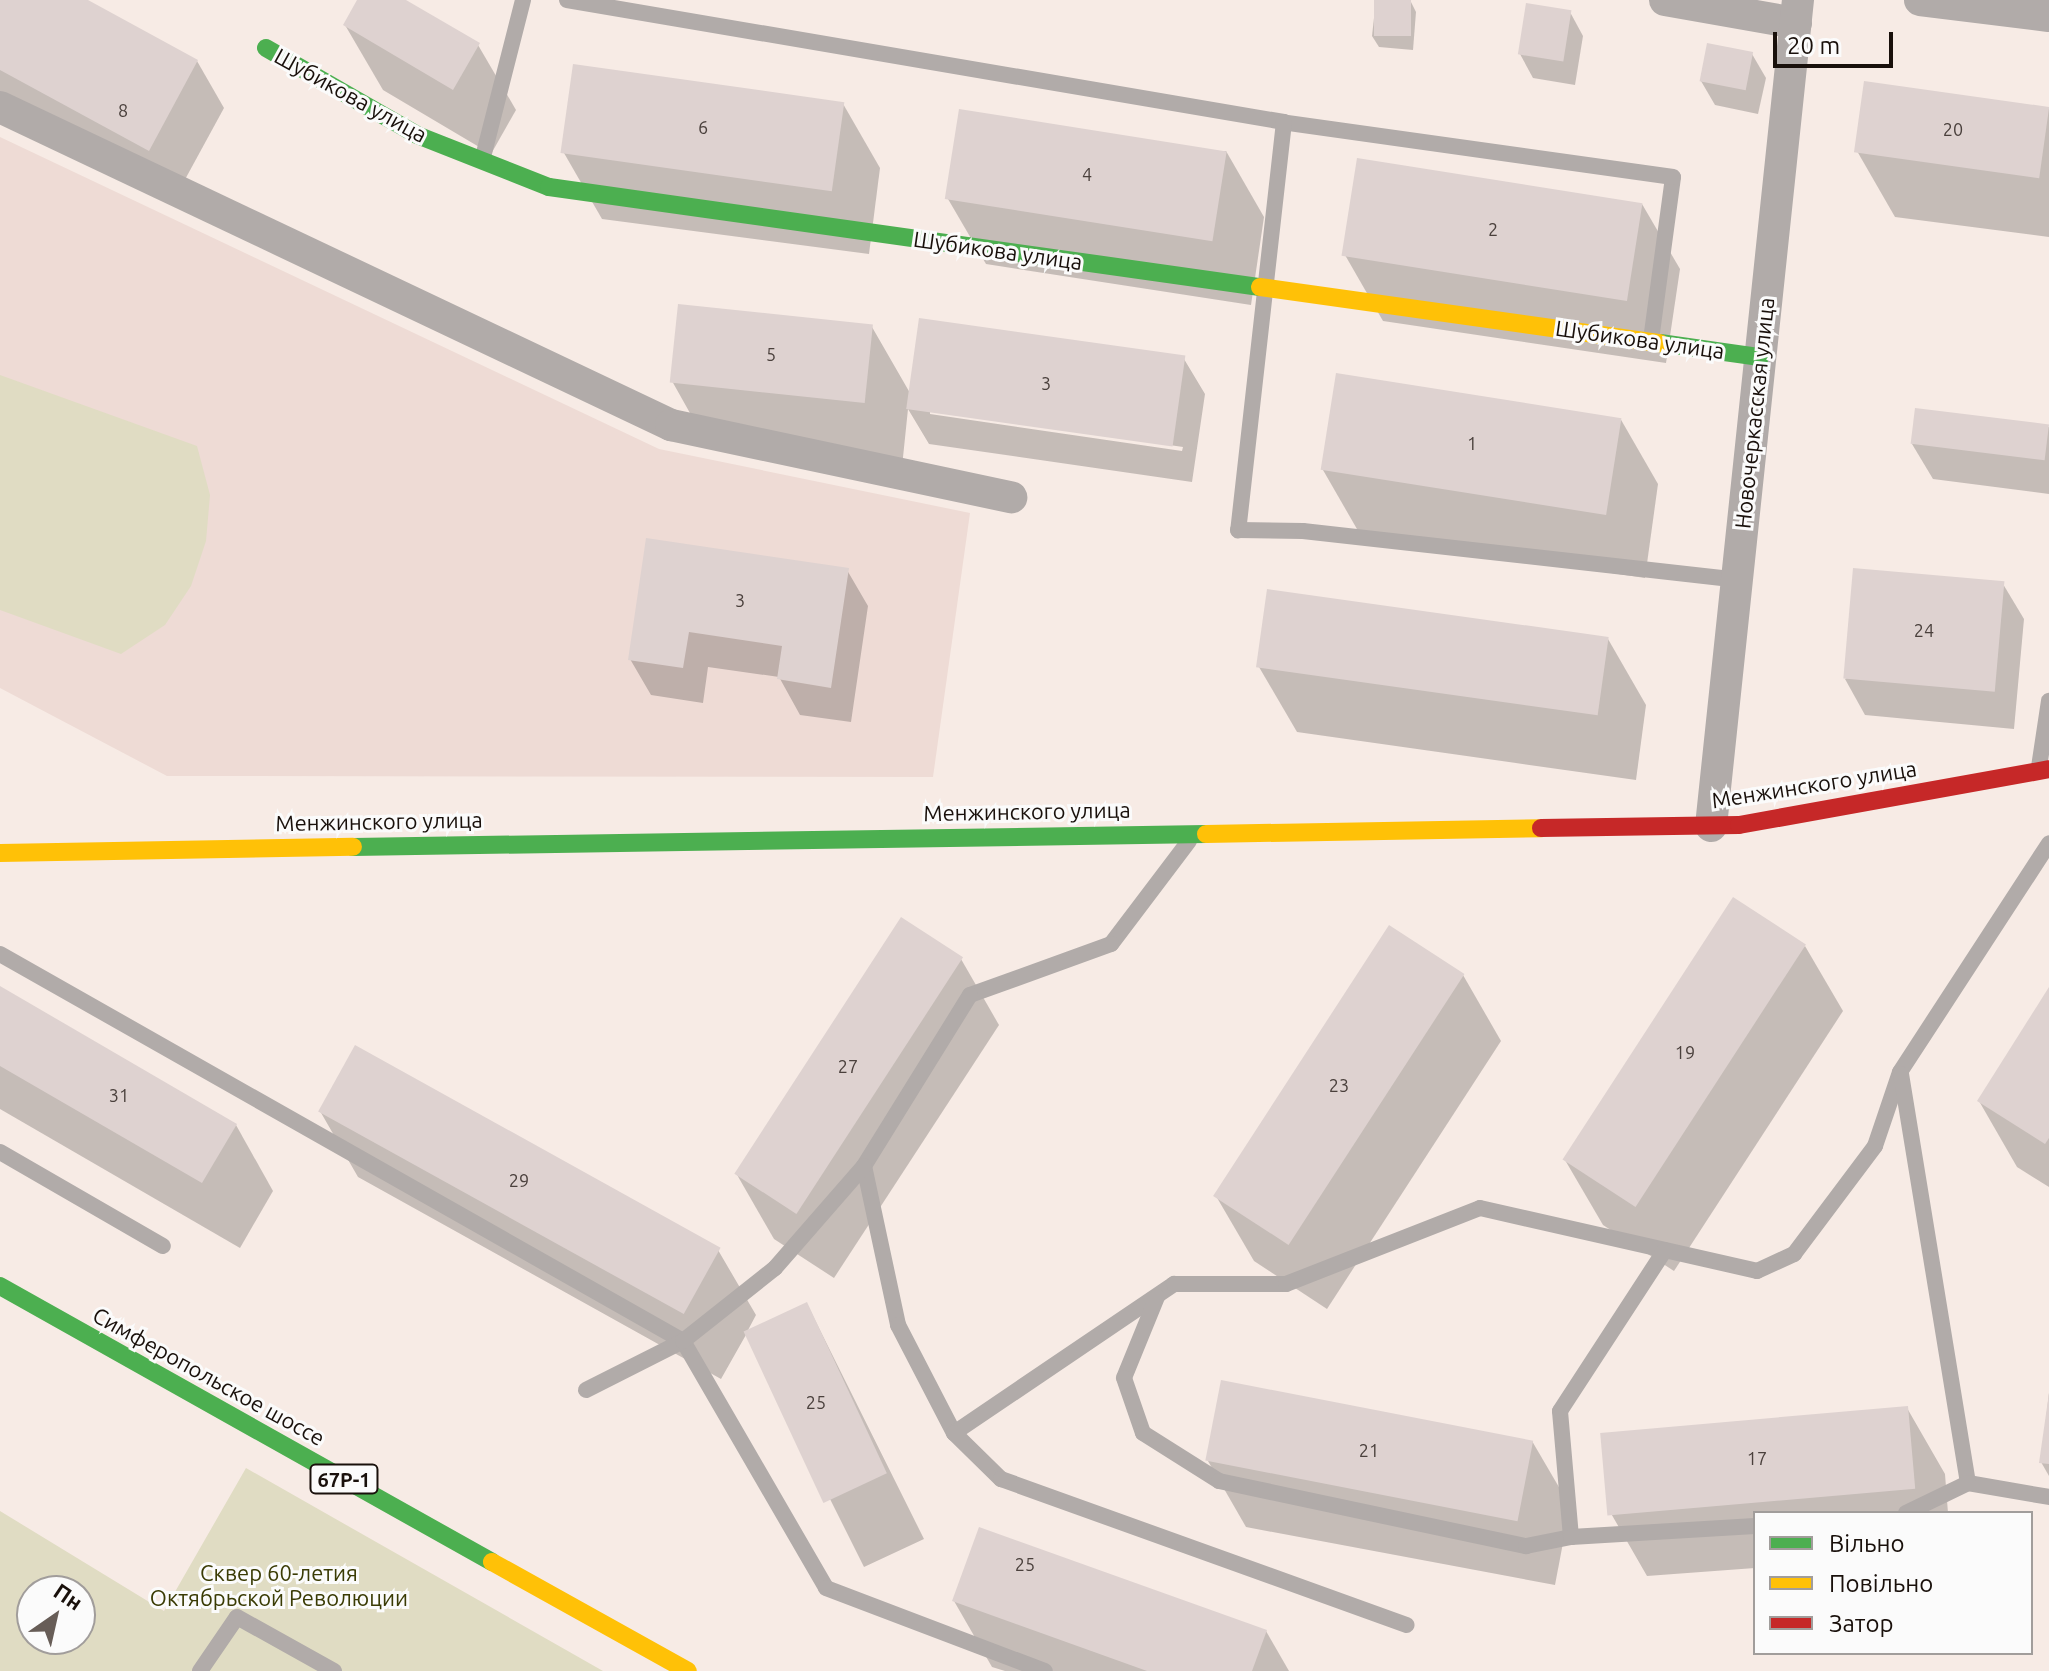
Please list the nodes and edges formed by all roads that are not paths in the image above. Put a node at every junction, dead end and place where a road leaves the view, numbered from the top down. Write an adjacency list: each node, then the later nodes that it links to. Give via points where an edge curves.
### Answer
1 (523, 0): 10 (lane)
2 (567, 0): 9 (lane)
3 (1665, 0): 5 (street)
4 (1920, 0): 6 (street)
5 (1797, 12): 13 (street, Новочеркасская улица)
6 (2049, 16)
7 (266, 48): 10 (street, Шубикова улица, via 417,135)
8 (0, 107): 14 (street, via 671,425)
9 (1284, 122): 11 (lane); 12 (lane, via 1673,177)
10 (483, 161): 11 (street, Шубикова улица, via 549,187)
11 (1268, 288): 12 (street, Шубикова улица); 15 (lane, via 1238,530 1303,531)
12 (1650, 341): 13 (street, Шубикова улица)
13 (1760, 357): 15 (street, Новочеркасская улица)
14 (1011, 497)
15 (1737, 580): 18 (street, Новочеркасская улица)
16 (2049, 701): 17 (lane)
17 (2044, 770): 18 (street, Менжинского улица)
18 (1711, 826): 19 (street, Менжинского улица)
19 (1195, 833): 21 (street, Менжинского улица); 25 (lane, via 1111,944 970,995)
20 (2049, 843): 23 (lane)
21 (0, 853)
22 (0, 954): 30 (lane)
23 (1900, 1072): 27 (lane, via 1875,1146 1794,1254 1757,1271); 33 (lane)
24 (0, 1152): 26 (lane)
25 (864, 1166): 30 (lane, via 775,1268); 32 (lane, via 898,1325)
26 (163, 1246)
27 (1665, 1250): 29 (lane, via 1480,1208 1286,1284 1174,1284); 37 (lane, via 1560,1411)
28 (0, 1286): 41 (street, Симферопольское шоссе / 67Р-1)
29 (1157, 1296): 32 (lane); 37 (lane, via 1124,1378 1143,1433 1219,1481 1526,1546)
30 (683, 1341): 31 (lane); 42 (lane, via 826,1588)
31 (586, 1390)
32 (954, 1433): 38 (lane, via 1001,1479)
33 (1968, 1483): 34 (lane); 35 (lane)
34 (2049, 1497)
35 (1910, 1511)
36 (1753, 1526): 37 (lane)
37 (1571, 1537)
38 (1406, 1625)
39 (200, 1671): 40 (lane, via 237,1617)
40 (334, 1671)
41 (688, 1671)
42 (1045, 1671)

